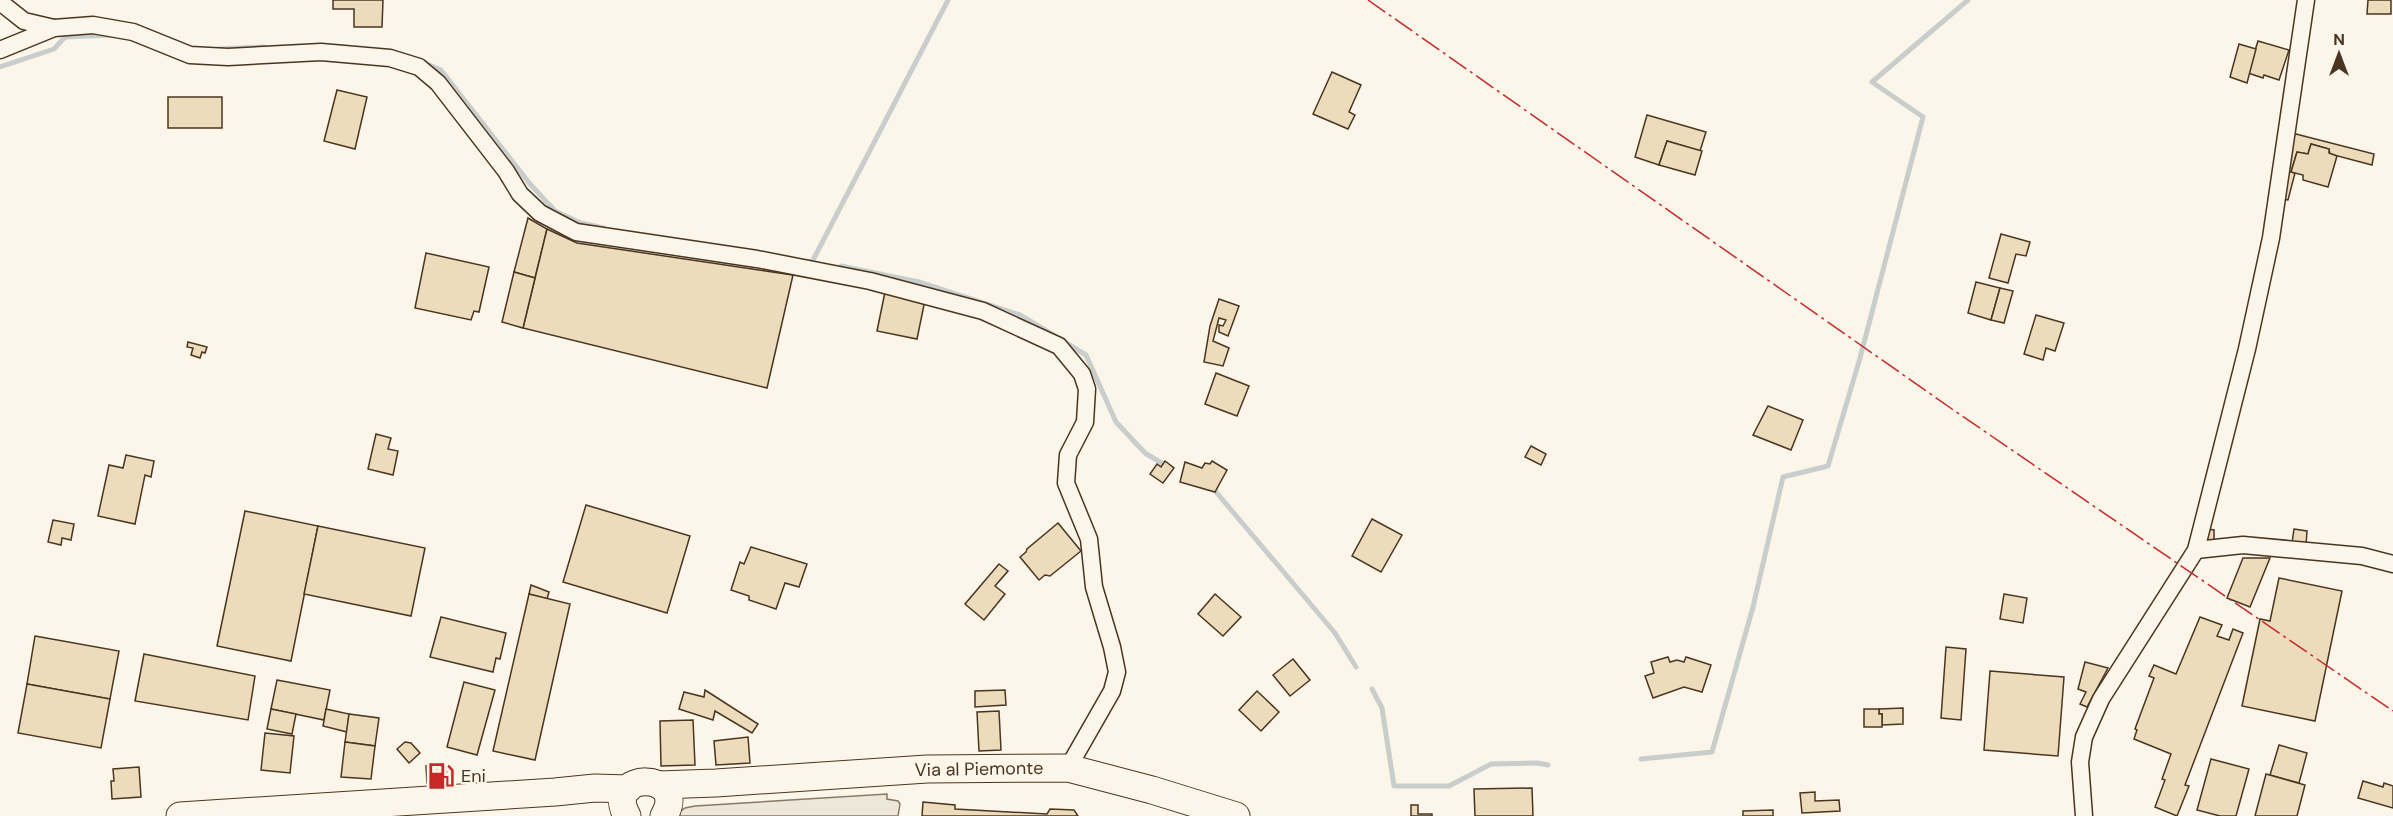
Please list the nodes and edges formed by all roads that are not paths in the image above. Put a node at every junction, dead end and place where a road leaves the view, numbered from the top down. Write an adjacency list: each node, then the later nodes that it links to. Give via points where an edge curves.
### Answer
1 (2306, 0): 5 (street, via 2271,238)
2 (0, 2): 3 (street, via 24,21)
3 (54, 28): 4 (street); 7 (street, via 93,25 133,32 190,56 321,52 390,58 419,67 438,84 520,194 540,213 576,232 758,259 891,286 983,311 1059,346 1082,374 1087,390 1085,422 1068,455 1066,483 1089,539 1094,587 1117,672 1112,691)
4 (0, 50)
5 (2196, 550): 6 (street, via 2243,545 2362,556); 12 (street, via 2101,699 2084,737 2080,762)
6 (2393, 564)
7 (1068, 768): 8 (main road, Via al Piemonte, via 927,769 716,783); 11 (main road, Via al Piemonte)
8 (664, 802): 9 (main road, Via al Piemonte, via 651,781 641,781)
9 (626, 804): 10 (main road, Via al Piemonte, via 595,788)
10 (180, 816)
11 (1236, 816)
12 (2084, 816)

